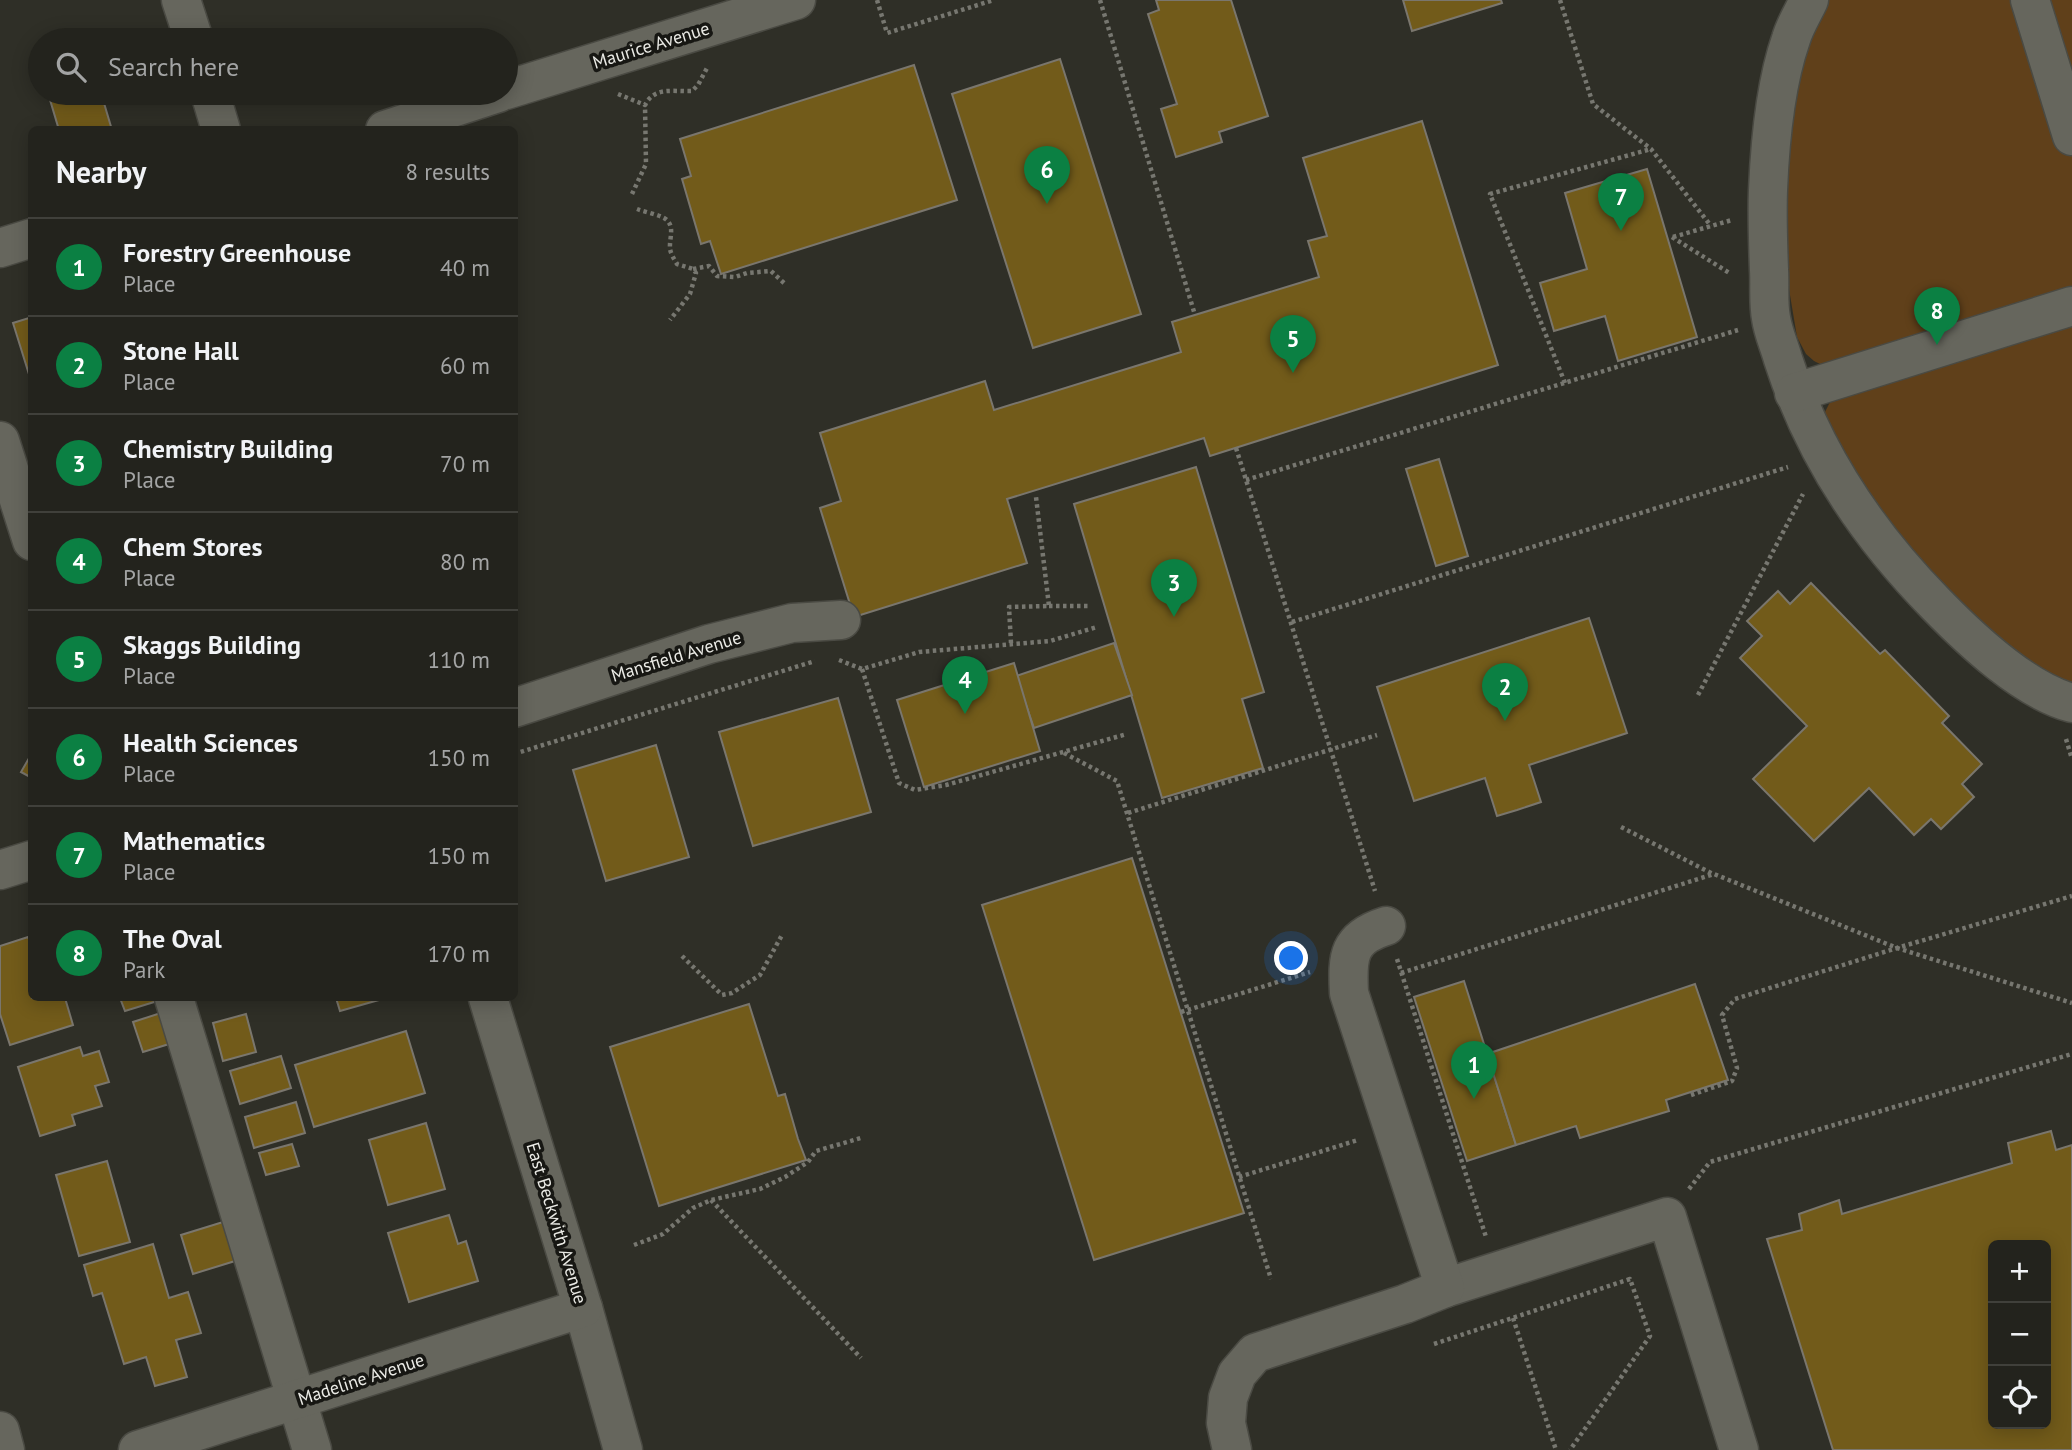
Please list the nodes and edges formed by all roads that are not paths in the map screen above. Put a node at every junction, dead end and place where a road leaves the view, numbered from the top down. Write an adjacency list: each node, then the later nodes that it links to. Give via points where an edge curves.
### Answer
1 (181, 0): 5 (street)
2 (796, 0): 6 (street, Maurice Avenue)
3 (1809, 0): 15 (street, via 1791,38 1769,153 1770,309)
4 (2030, 0): 11 (street)
5 (190, 28)
6 (518, 86)
7 (214, 105): 9 (street)
8 (461, 105): 10 (street)
9 (220, 126)
10 (397, 126)
11 (2072, 136)
12 (28, 240): 13 (street)
13 (0, 248)
14 (2072, 306): 15 (street)
15 (1794, 393): 19 (street, via 1823,456 1902,570 1959,627 2029,684)
16 (0, 441): 17 (street)
17 (28, 528)
18 (836, 638): 20 (street, Mansfield Avenue, via 792,624 709,644)
19 (2072, 703)
20 (518, 707)
21 (28, 861): 22 (street)
22 (0, 870)
23 (1386, 926): 26 (street, via 1358,940 1350,955 1349,993)
24 (175, 1001): 28 (street)
25 (489, 1001): 27 (street, East Beckwith Avenue)
26 (1445, 1288): 34 (street, via 1255,1353 1237,1374 1228,1398 1226,1423); 35 (street, via 1667,1217)
27 (583, 1308): 28 (street, Madeline Avenue); 33 (street, East Beckwith Avenue)
28 (297, 1399): 31 (street, Madeline Avenue); 32 (street)
29 (0, 1431): 30 (street)
30 (5, 1450)
31 (138, 1450)
32 (312, 1450)
33 (623, 1450)
34 (1232, 1450)
35 (1739, 1450)

